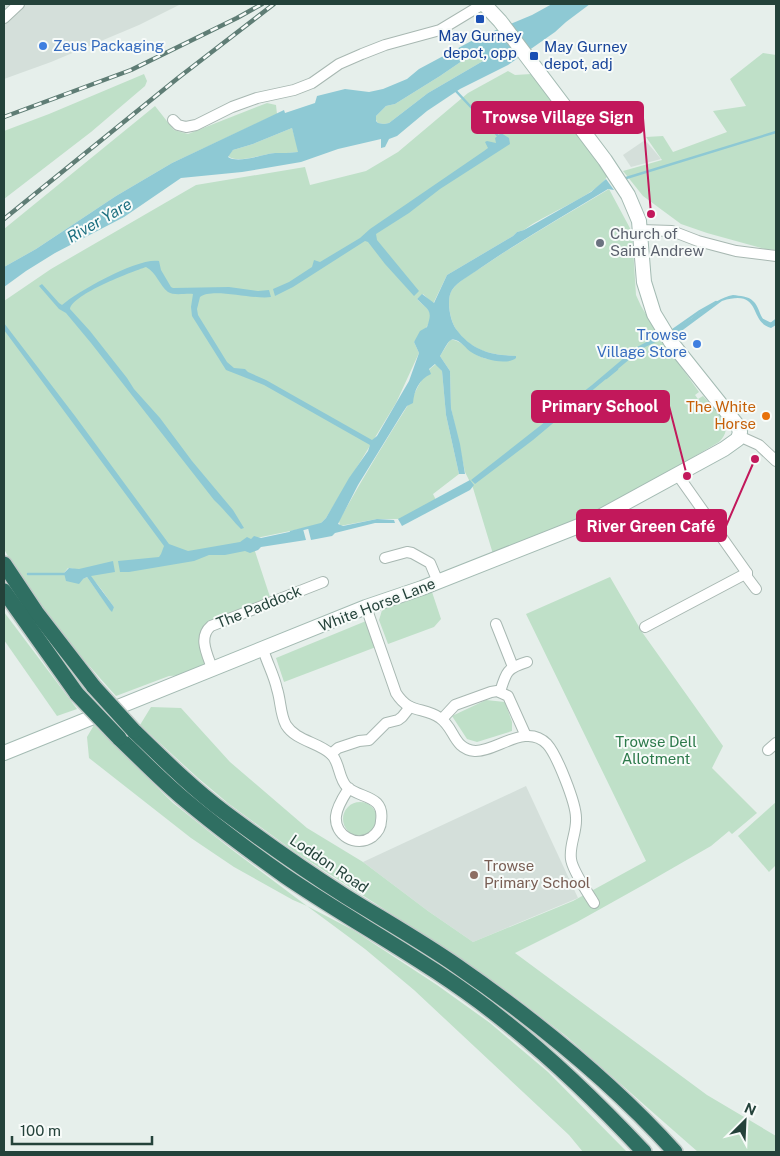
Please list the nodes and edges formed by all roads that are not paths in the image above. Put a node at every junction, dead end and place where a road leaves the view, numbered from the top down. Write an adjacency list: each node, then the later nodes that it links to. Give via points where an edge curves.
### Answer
1 (19, 4): 3 (street)
2 (484, 4): 4 (street, via 440,30 362,54 294,90 257,98 196,125 186,127); 5 (street, via 605,160 628,195)
3 (4, 18)
4 (173, 120)
5 (640, 230): 6 (street, via 672,231 736,251); 7 (street, via 644,282 654,314 671,342 736,424)
6 (776, 256)
7 (739, 436): 8 (street, via 760,445); 9 (street, White Horse Lane, via 734,443)
8 (776, 462)
9 (677, 474): 12 (street); 14 (street, White Horse Lane, via 594,520)
10 (385, 558): 14 (street, via 412,553 430,563)
11 (4, 564): 34 (highway, Loddon Road, bridge, via 36,612 94,687 134,731 192,785 229,816 304,869 508,1003 611,1087)
12 (747, 573): 15 (street); 19 (street)
13 (323, 582): 23 (street, The Paddock, via 211,626 204,634 204,641)
14 (438, 582): 17 (street, White Horse Lane)
15 (756, 589)
16 (4, 590): 35 (highway, bridge, via 77,694 185,800 277,870 457,986 502,1019 549,1058)
17 (366, 607): 20 (street, White Horse Lane); 25 (street, via 396,693 402,703)
18 (496, 624): 22 (street)
19 (645, 627)
20 (263, 650): 23 (street, White Horse Lane); 31 (street, via 286,724)
21 (527, 662): 22 (street)
22 (513, 666): 24 (street)
23 (212, 668): 30 (street, White Horse Lane)
24 (500, 692): 26 (street, via 455,705); 27 (street, via 508,696)
25 (410, 707): 26 (street); 31 (street, via 402,717 386,723 369,740 338,748)
26 (442, 719): 27 (street, via 458,743 474,751)
27 (526, 736): 33 (street, via 542,740 554,754 574,805 576,820 570,849 571,862)
28 (776, 743): 29 (street)
29 (768, 750)
30 (4, 753)
31 (331, 754): 32 (street)
32 (349, 788): 32 (street, via 372,799 382,816 380,827 365,840 354,841 344,837 336,823 336,812)
33 (594, 904)
34 (648, 1122): 36 (highway, Loddon Road); 37 (highway)
35 (644, 1152)
36 (675, 1152)
37 (683, 1152)

